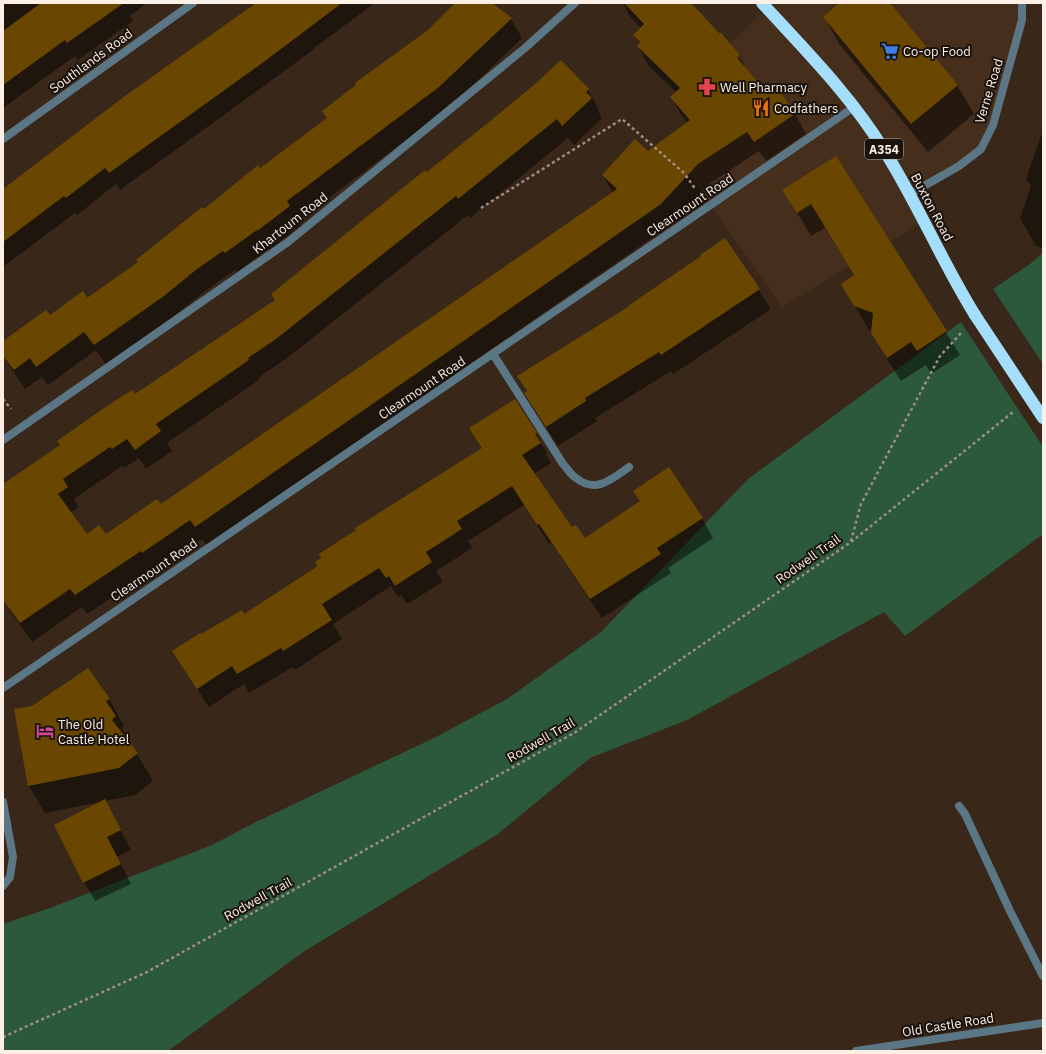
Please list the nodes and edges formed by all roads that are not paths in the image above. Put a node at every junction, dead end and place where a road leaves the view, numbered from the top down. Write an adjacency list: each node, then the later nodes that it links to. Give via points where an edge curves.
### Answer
1 (193, 3): 6 (street, Southlands Road)
2 (575, 3): 10 (street, Khartoum Road, via 525,48 288,242)
3 (762, 3): 5 (highway, Buxton Road / A354)
4 (1022, 3): 7 (street, Verne Road, via 1022,20 993,124 981,148 959,166)
5 (854, 107): 7 (highway, Buxton Road / A354, via 884,149); 8 (street, Clearmount Road)
6 (3, 139)
7 (910, 194): 9 (highway, Buxton Road / A354, bridge, via 973,312)
8 (493, 354): 11 (street, via 564,464 576,478 592,485 606,483); 12 (street, Clearmount Road)
9 (1043, 418)
10 (3, 440)
11 (629, 468)
12 (3, 688)
13 (3, 802): 15 (street, via 13,857 10,877)
14 (959, 806): 16 (street)
15 (3, 886)
16 (1043, 976)
17 (1043, 1023): 18 (street, Old Castle Road)
18 (856, 1051)

